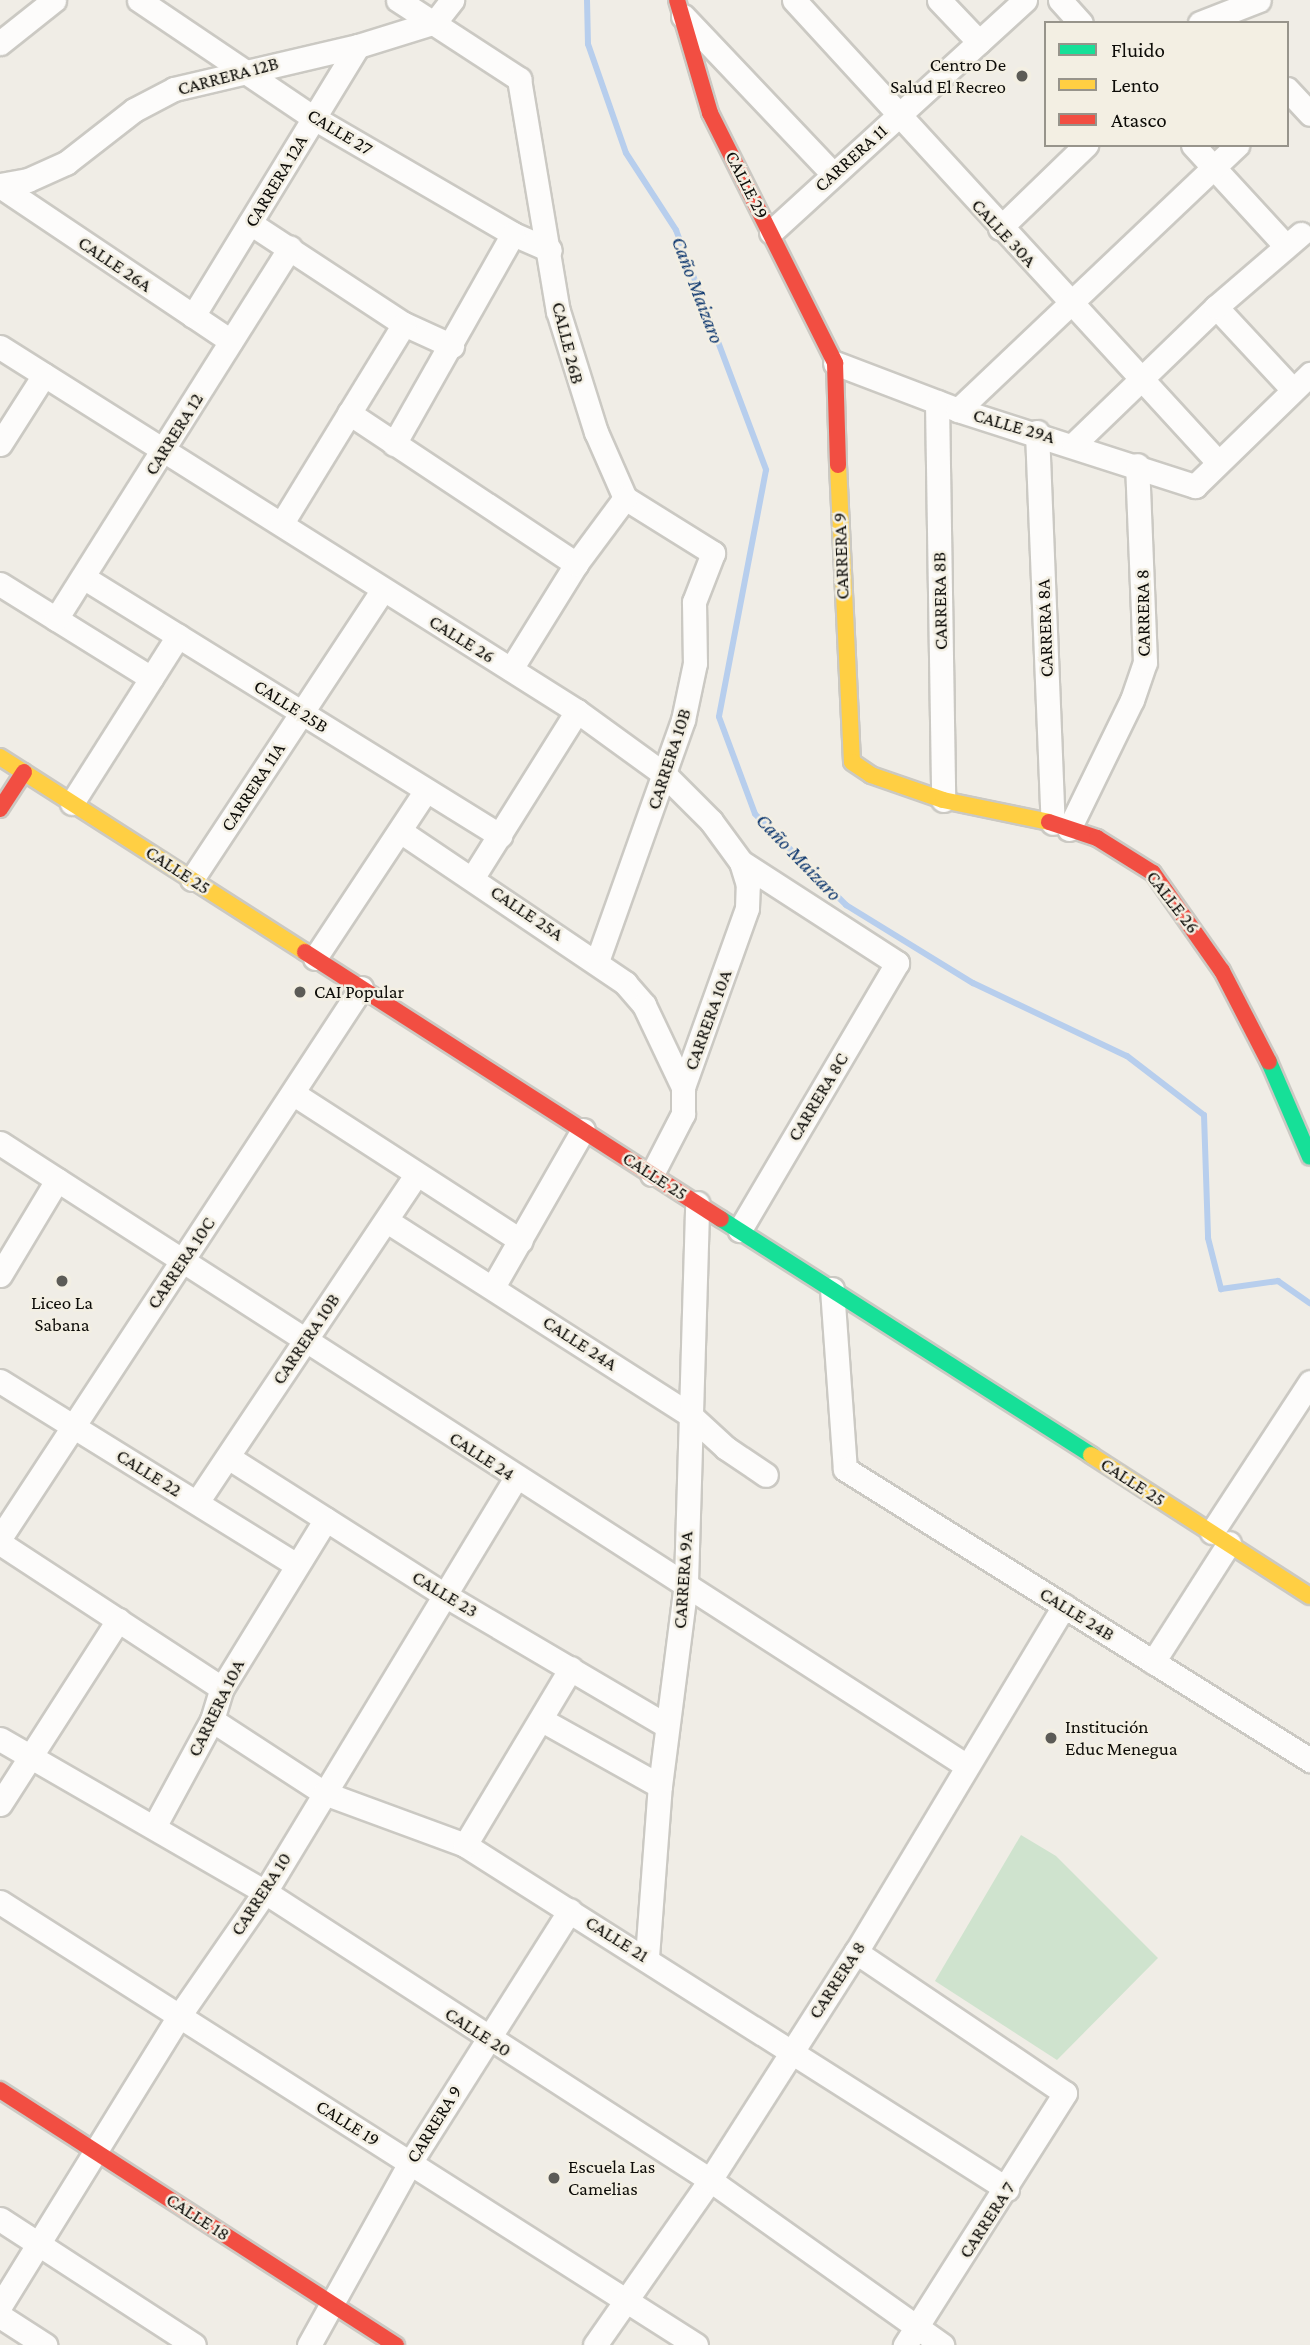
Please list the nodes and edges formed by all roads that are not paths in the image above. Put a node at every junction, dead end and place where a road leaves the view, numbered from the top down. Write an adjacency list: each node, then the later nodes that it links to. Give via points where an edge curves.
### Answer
1 (54, 0): 15 (street)
2 (139, 0): 17 (street, CALLE 27)
3 (398, 0): 13 (street)
4 (452, 0): 13 (street)
5 (794, 0): 20 (street, CALLE 30A)
6 (939, 0): 14 (street)
7 (1025, 0): 14 (street, CARRERA 11)
8 (1060, 0): 12 (street)
9 (1259, 0): 11 (street)
10 (678, 6): 26 (street); 30 (street, CALLE 29, via 710,113)
11 (1211, 15)
12 (1079, 21)
13 (435, 22): 16 (street, CARRERA 12B); 33 (street, CALLE 26B, via 520,79)
14 (979, 42): 20 (street, CARRERA 11)
15 (0, 43)
16 (358, 46): 17 (street, CARRERA 12B); 21 (street, CARRERA 12A)
17 (243, 69): 21 (street, CALLE 27); 27 (street, CARRERA 12B, via 153,99 66,163 28,180)
18 (1289, 93): 19 (street)
19 (1310, 114)
20 (897, 117): 26 (street, CARRERA 11); 29 (street, CALLE 30A)
21 (314, 118): 28 (street, CARRERA 12A); 31 (street, CALLE 27)
22 (1084, 147): 29 (street)
23 (1195, 147): 25 (street)
24 (1235, 147): 25 (street)
25 (1214, 168): 34 (street); 35 (street, via 1293,240)
26 (833, 174): 30 (street, CARRERA 11)
27 (0, 186): 36 (street, CALLE 26A)
28 (250, 223): 32 (street); 36 (street, CARRERA 12A)
29 (1000, 228): 34 (street, CALLE 30A)
30 (771, 232): 41 (street, CALLE 29)
31 (513, 234): 33 (street, CALLE 27); 39 (street)
32 (289, 248): 37 (street); 38 (street, CARRERA 12)
33 (550, 250): 56 (street, CALLE 26B, via 558,311 577,382)
34 (1070, 304): 44 (street, CALLE 30A); 47 (street)
35 (1216, 307): 44 (street); 45 (street)
36 (193, 316): 38 (street, CALLE 26A)
37 (404, 324): 39 (street); 48 (street)
38 (231, 341): 53 (street, CARRERA 12)
39 (452, 346): 50 (street)
40 (0, 347): 43 (street, CALLE 26)
41 (835, 363): 46 (street, CALLE 29A); 68 (street, CARRERA 9)
42 (1310, 374): 45 (street)
43 (44, 375): 51 (street); 53 (street, CALLE 26)
44 (1140, 379): 52 (street); 54 (street, CALLE 30A)
45 (1293, 390): 54 (street)
46 (937, 402): 47 (street, CALLE 29A); 73 (street, CARRERA 8B)
47 (958, 410): 49 (street, CALLE 29A)
48 (349, 413): 50 (street); 57 (street)
49 (1037, 432): 52 (street, CALLE 29A); 76 (street, CARRERA 8A)
50 (394, 443): 58 (street)
51 (0, 444)
52 (1074, 444): 55 (street, CALLE 29A)
53 (164, 450): 57 (street, CALLE 26); 59 (street, CARRERA 12)
54 (1218, 463): 55 (street, CALLE 29A, via 1195,486)
55 (1138, 465): 76 (street, CARRERA 8, via 1145,662 1132,700)
56 (625, 498): 58 (street); 71 (street, CARRERA 10B, via 713,553 694,601 695,663)
57 (282, 523): 61 (street, CALLE 26)
58 (576, 564): 64 (street)
59 (83, 577): 62 (street, CARRERA 12); 63 (street, CALLE 25B)
60 (0, 584): 62 (street)
61 (383, 589): 64 (street, CALLE 26); 67 (street, CARRERA 11A)
62 (57, 619): 65 (street)
63 (178, 636): 65 (street); 67 (street, CALLE 25B)
64 (511, 669): 66 (street, CALLE 26)
65 (150, 678): 74 (street)
66 (577, 711): 71 (street, CALLE 26); 78 (street)
67 (302, 712): 72 (street, CALLE 25B); 81 (street, CARRERA 11A)
68 (848, 748): 73 (street, CALLE 26, via 860,770)
69 (0, 757): 70 (street, CALLE 25)
70 (24, 772): 74 (street, CALLE 25); 75 (street)
71 (665, 775): 79 (street, CALLE 26, via 711,821); 83 (street, CARRERA 10B)
72 (426, 790): 77 (street); 78 (street, CALLE 25B)
73 (943, 800): 76 (street, CALLE 26)
74 (72, 803): 81 (street, CALLE 25)
75 (0, 809)
76 (1061, 826): 90 (street, CALLE 26, via 1131,856 1153,873 1180,905 1222,971 1289,1100)
77 (400, 831): 80 (street, CALLE 25A); 82 (street)
78 (500, 836): 80 (street)
79 (741, 862): 84 (street, CALLE 26); 86 (street, CARRERA 10A, via 748,885 747,908)
80 (473, 877): 83 (street, CALLE 25A)
81 (192, 879): 82 (street, CALLE 25)
82 (316, 958): 85 (street, CALLE 25)
83 (597, 961): 86 (street, CALLE 25A, via 644,1005)
84 (897, 963): 96 (street, CARRERA 8C)
85 (361, 988): 87 (street, CARRERA 10C); 88 (street, CALLE 25)
86 (683, 1087): 91 (street, CARRERA 10A, via 683,1114)
87 (294, 1094): 92 (street); 98 (street, CARRERA 10C)
88 (583, 1130): 91 (street, CALLE 25); 97 (street)
89 (0, 1143): 93 (street, CALLE 24)
90 (1310, 1157)
91 (652, 1174): 94 (street, CALLE 25)
92 (416, 1175): 95 (street, CARRERA 10B); 97 (street)
93 (57, 1180): 98 (street, CALLE 24); 99 (street)
94 (697, 1202): 96 (street, CALLE 25); 105 (street, CARRERA 9A)
95 (387, 1221): 100 (street, CALLE 24A); 102 (street, CARRERA 10B)
96 (740, 1230): 101 (street, CALLE 25)
97 (521, 1241): 100 (street)
98 (182, 1261): 102 (street, CALLE 24); 106 (street, CARRERA 10C)
99 (0, 1275)
100 (493, 1287): 105 (street, CALLE 24A)
101 (832, 1289): 112 (street, CALLE 25); 118 (street, CALLE 24B, via 845,1469)
102 (304, 1341): 107 (street, CARRERA 10B); 109 (street, CALLE 24)
103 (0, 1381): 106 (street, CALLE 22)
104 (1309, 1385): 112 (street)
105 (690, 1415): 108 (street, CALLE 24A, via 726,1448); 115 (street, CARRERA 9A)
106 (73, 1426): 110 (street, CALLE 22); 113 (street, CARRERA 10C)
107 (228, 1457): 110 (street, CARRERA 10B); 111 (street, CALLE 23)
108 (766, 1475)
109 (516, 1478): 115 (street, CALLE 24); 116 (street, CARRERA 10)
110 (197, 1502): 114 (street, CALLE 22)
111 (326, 1519): 114 (street, CARRERA 10A); 116 (street, CALLE 23)
112 (1220, 1538): 117 (street, CALLE 25); 120 (street)
113 (0, 1541): 119 (street)
114 (297, 1565): 122 (street, CARRERA 10A)
115 (686, 1582): 125 (street, CARRERA 9A); 129 (street, CALLE 24)
116 (443, 1594): 121 (street, CALLE 23); 131 (street, CARRERA 10)
117 (1310, 1596)
118 (1064, 1606): 120 (street, CALLE 24B); 129 (street, CARRERA 8)
119 (118, 1620): 122 (street); 127 (street)
120 (1153, 1662): 128 (street, CALLE 24B)
121 (571, 1668): 124 (street); 125 (street, CALLE 23)
122 (222, 1688): 123 (street, CARRERA 10A)
123 (212, 1720): 131 (street, CALLE 21); 133 (street, CARRERA 10A)
124 (542, 1720): 130 (street); 134 (street)
125 (667, 1726): 130 (street, CARRERA 9A)
126 (0, 1740): 127 (street, CALLE 20)
127 (29, 1758): 132 (street); 133 (street, CALLE 20)
128 (1310, 1760)
129 (967, 1766): 138 (street, CARRERA 8)
130 (660, 1786): 139 (street, CARRERA 9A)
131 (324, 1793): 134 (street, CALLE 21); 135 (street, CARRERA 10)
132 (0, 1804)
133 (154, 1827): 135 (street, CALLE 20)
134 (465, 1845): 137 (street, CALLE 21)
135 (265, 1892): 140 (street, CARRERA 10); 141 (street, CALLE 20)
136 (0, 1902): 140 (street, CALLE 19)
137 (570, 1910): 139 (street, CALLE 21); 141 (street, CARRERA 9)
138 (856, 1951): 142 (street, CARRERA 8); 147 (street, CARRERA 7, via 1065,2093)
139 (646, 1957): 142 (street, CALLE 21)
140 (179, 2016): 144 (street, CARRERA 10); 145 (street, CALLE 19)
141 (487, 2039): 145 (street, CARRERA 9); 146 (street, CALLE 20)
142 (790, 2052): 146 (street, CARRERA 8); 147 (street, CALLE 21)
143 (0, 2090): 144 (street, CALLE 18)
144 (95, 2151): 149 (street, CARRERA 10); 151 (street, CALLE 18)
145 (410, 2163): 150 (street, CALLE 19); 151 (street, CARRERA 9)
146 (710, 2180): 150 (street, CARRERA 8); 154 (street, CALLE 20)
147 (1007, 2189): 154 (street, CARRERA 7)
148 (0, 2219): 149 (street)
149 (37, 2243): 152 (street, CARRERA 10); 156 (street)
150 (627, 2301): 159 (street, CARRERA 8); 160 (street, CALLE 19)
151 (334, 2305): 157 (street, CARRERA 9); 158 (street, CALLE 18)
152 (0, 2306)
153 (0, 2316): 155 (street)
154 (911, 2337): 161 (street, CALLE 20)
155 (45, 2345)
156 (194, 2345)
157 (309, 2345)
158 (396, 2345)
159 (595, 2345)
160 (696, 2345)
161 (942, 2345)

